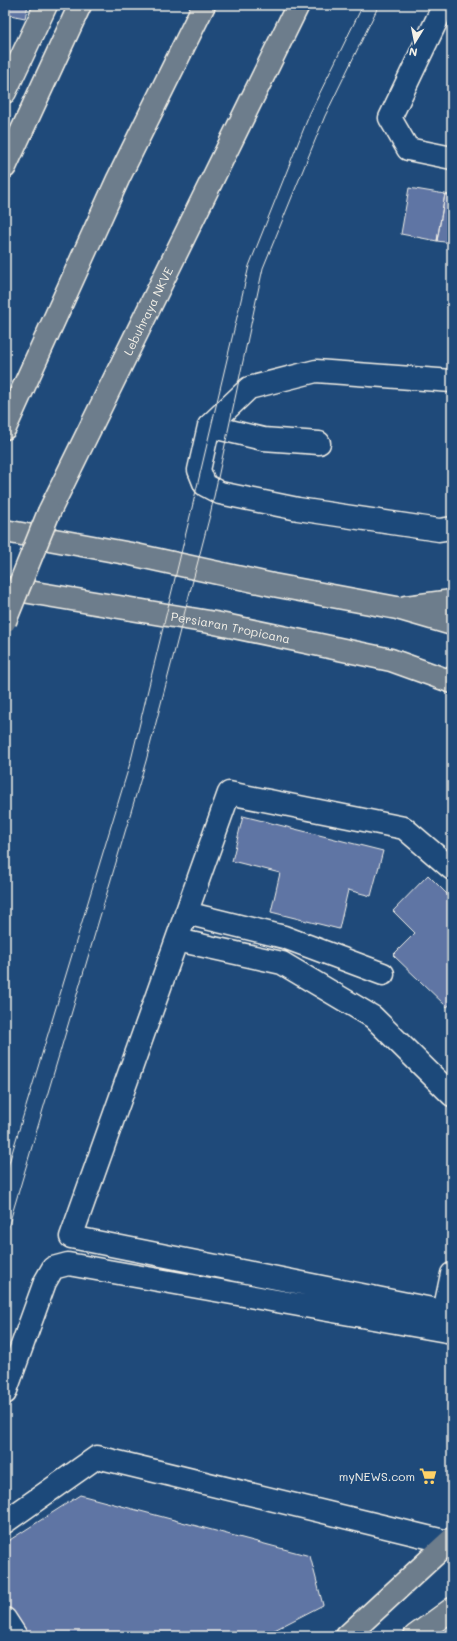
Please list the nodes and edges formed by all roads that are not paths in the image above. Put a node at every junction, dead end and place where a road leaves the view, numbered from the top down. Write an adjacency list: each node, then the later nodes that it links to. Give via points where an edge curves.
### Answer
1 (46, 5): 6 (main road)
2 (80, 5): 9 (main road)
3 (204, 5): 12 (main road, via 118,179)
4 (298, 5): 19 (main road, Lebuhraya NKVE, bridge, via 49,512)
5 (444, 5): 8 (street, via 390,118 408,149)
6 (10, 72): 7 (main road)
7 (5, 92)
8 (452, 158)
9 (5, 167)
10 (452, 381): 11 (street, via 316,371 250,388)
11 (208, 426): 13 (street, via 263,439); 14 (street, via 199,470 205,485 220,493 306,510 439,530)
12 (5, 428)
13 (319, 443)
14 (452, 528)
15 (5, 531): 18 (main road)
16 (5, 588): 21 (main road, Persiaran Tropicana, via 215,623)
17 (452, 601): 18 (main road)
18 (397, 608): 20 (main road)
19 (5, 621)
20 (452, 624)
21 (391, 660): 22 (main road); 23 (main road, Persiaran Tropicana)
22 (452, 670)
23 (452, 682)
24 (452, 870): 25 (street, via 404,828 230,793)
25 (186, 914): 26 (street); 27 (street, via 284,937)
26 (177, 940): 28 (street, via 282,963 373,1017); 30 (street, via 71,1237)
27 (383, 974)
28 (452, 1095)
29 (452, 1274): 30 (street)
30 (448, 1312)
31 (452, 1332): 32 (street, via 68,1264 53,1268 46,1282)
32 (5, 1393)
33 (5, 1522): 34 (street, via 97,1457)
34 (450, 1540): 38 (main road)
35 (452, 1609): 39 (main road)
36 (5, 1619): 37 (street)
37 (16, 1636)
38 (347, 1636)
39 (415, 1636)

